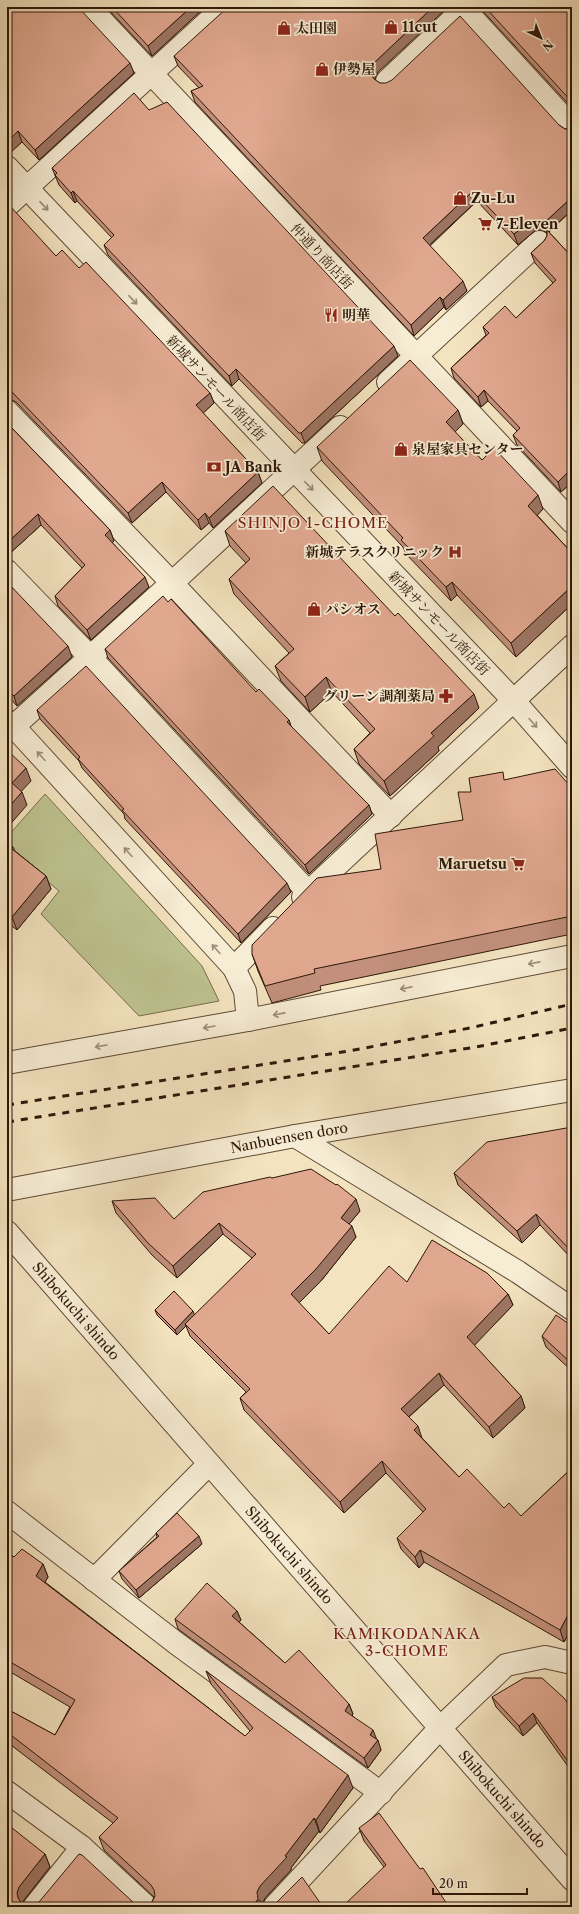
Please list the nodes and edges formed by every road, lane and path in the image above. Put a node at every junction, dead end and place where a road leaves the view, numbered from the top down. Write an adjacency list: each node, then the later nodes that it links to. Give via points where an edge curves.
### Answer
1 (89, 7): 4 (street, 仲通り商店街)
2 (224, 7): 4 (street)
3 (465, 8): 5 (street); 6 (street)
4 (152, 74): 8 (street); 11 (street, 仲通り商店街)
5 (388, 81)
6 (572, 128)
7 (7, 167): 8 (street, 新城サンモール商店街)
8 (27, 188): 9 (street); 15 (street, 新城サンモール商店街, one-way to 15)
9 (7, 206)
10 (538, 242): 11 (street)
11 (416, 356): 12 (street); 16 (street, 仲通り商店街)
12 (375, 394)
13 (7, 411): 18 (street)
14 (352, 416): 15 (street)
15 (294, 470): 18 (street); 21 (street, 新城サンモール商店街, one-way to 21)
16 (572, 522)
17 (7, 571): 20 (street)
18 (172, 583): 20 (street); 24 (street)
19 (572, 646): 21 (street)
20 (90, 657): 22 (street); 25 (street)
21 (514, 701): 23 (street, 新城サンモール商店街, one-way to 23); 24 (street)
22 (10, 724): 27 (street, one-way to 22)
23 (572, 767)
24 (391, 816): 25 (street)
25 (308, 892): 27 (street)
26 (572, 956): 28 (street, one-way to 28)
27 (234, 968): 28 (street, via 245,991)
28 (248, 1020): 29 (street, one-way to 29)
29 (7, 1063)
30 (572, 1090): 31 (street, Nanbuensen doro)
31 (295, 1136): 32 (street, Nanbuensen doro); 34 (street, via 518,1272)
32 (7, 1190)
33 (7, 1232): 35 (street, Shibokuchi shindo)
34 (572, 1309)
35 (209, 1464): 37 (street); 39 (street, Shibokuchi shindo)
36 (7, 1512): 37 (street)
37 (94, 1580): 41 (street)
38 (572, 1663): 39 (street, via 545,1657 506,1665)
39 (440, 1728): 41 (street); 43 (street, Shibokuchi shindo)
40 (7, 1792): 42 (street)
41 (381, 1793): 46 (street)
42 (82, 1847): 44 (street); 45 (street)
43 (572, 1879)
44 (34, 1907)
45 (147, 1907)
46 (274, 1907)

